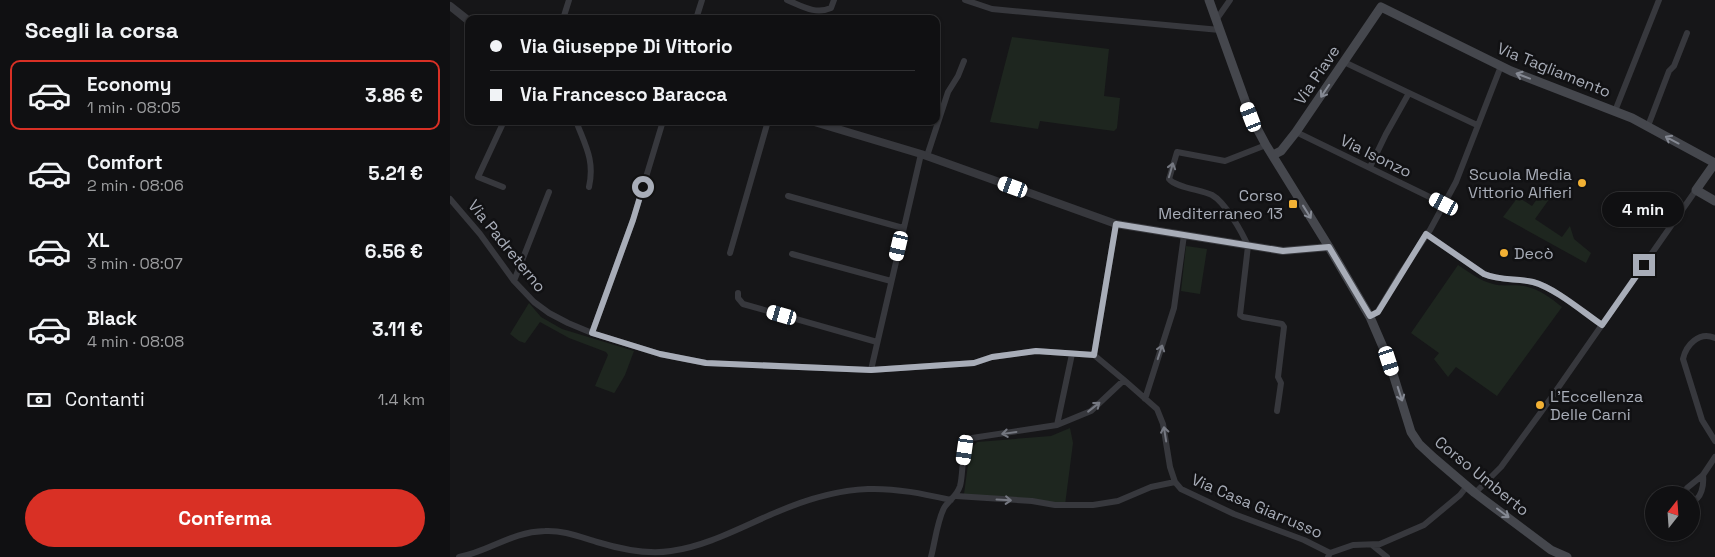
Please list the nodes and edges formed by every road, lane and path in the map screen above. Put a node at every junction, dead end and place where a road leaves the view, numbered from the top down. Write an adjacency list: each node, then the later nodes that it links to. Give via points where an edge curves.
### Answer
1 (569, 0): 11 (street)
2 (702, 0): 12 (street)
3 (787, 0): 4 (street, via 823,12 831,8)
4 (834, 0)
5 (965, 0): 15 (street, via 992,9)
6 (1209, 0): 14 (main road, Corso Umberto)
7 (1230, 0): 14 (street)
8 (1659, 0): 21 (street)
9 (450, 6): 13 (street)
10 (1381, 7): 18 (main road, Via Piave); 19 (main road, Via Tagliamento)
11 (564, 15)
12 (697, 15)
13 (465, 18)
14 (1216, 20): 15 (main road, Corso Umberto)
15 (1220, 30): 32 (main road, Corso Umberto, via 1251,117)
16 (1687, 33): 30 (street)
17 (964, 61): 22 (street)
18 (1344, 62): 20 (street); 31 (main road, Via Piave, one-way to 31)
19 (1501, 66): 21 (main road, Via Tagliamento, one-way to 19); 29 (street)
20 (1409, 93): 29 (street); 36 (street)
21 (1615, 111): 30 (main road, Via Tagliamento)
22 (940, 113)
23 (502, 125): 37 (street, via 478,177)
24 (578, 125): 38 (street, via 587,148 591,172)
25 (662, 125): 58 (street, via 633,220)
26 (767, 125): 51 (street)
27 (824, 125): 33 (street)
28 (935, 125): 33 (street)
29 (1477, 126): 44 (street)
30 (1648, 126): 35 (main road, Via Tagliamento, one-way to 30)
31 (1296, 132): 34 (main road, Via Piave, via 1281,151); 36 (street, Via Isonzo)
32 (1266, 145): 34 (main road, Corso Umberto); 49 (street, one-way to 32, via 1215,197 1172,182 1169,178 1177,152 1225,161)
33 (924, 155): 45 (street); 46 (street)
34 (1273, 155): 50 (main road, Corso Umberto, one-way to 50)
35 (1715, 163): 39 (main road)
36 (1370, 167): 44 (street, Via Isonzo)
37 (503, 187)
38 (589, 187)
39 (1696, 190): 43 (main road); 57 (street)
40 (549, 192): 53 (street)
41 (788, 196): 46 (street)
42 (450, 199): 53 (street, Via Padreterno)
43 (1715, 201)
44 (1444, 204): 47 (street)
45 (1116, 224): 48 (street); 62 (street)
46 (903, 228): 54 (street)
47 (1426, 234): 56 (street, via 1378,312); 57 (street, via 1484,274 1544,286)
48 (1184, 235): 49 (street); 65 (street, one-way to 48, via 1174,308)
49 (1248, 246): 50 (street, via 1283,251); 66 (street, via 1240,315 1284,327)
50 (1329, 247): 56 (main road, Corso Umberto)
51 (730, 253)
52 (792, 254): 54 (street)
53 (514, 281): 58 (street, Via Padreterno, via 549,313)
54 (891, 281): 60 (street)
55 (738, 292): 60 (street, via 743,304)
56 (1370, 316): 72 (main road, Corso Umberto, one-way to 72, via 1389,361 1411,432 1419,444)
57 (1602, 325): 74 (street, via 1501,466)
58 (592, 333): 63 (street, Via Padreterno, via 696,362)
59 (1715, 338): 68 (street, via 1708,336 1693,341 1685,350 1683,359 1702,420)
60 (877, 342): 63 (street)
61 (1072, 354): 62 (street, Via Padreterno); 63 (street, Via Padreterno, via 1036,351 974,363); 67 (street)
62 (1094, 355): 64 (street)
63 (871, 370)
64 (1124, 380): 65 (street); 67 (street, one-way to 64, via 1091,411)
65 (1145, 398): 71 (street, one-way to 65, via 1163,424 1157,409)
66 (1277, 411)
67 (1057, 426): 76 (street, one-way to 76, via 972,438 965,450 960,487)
68 (1715, 441)
69 (1715, 457): 70 (street)
70 (1703, 475): 73 (street); 75 (street)
71 (1175, 482): 76 (street, one-way to 71, via 1093,505 1118,501 1151,487); 78 (street, Via Casa Giarrusso, via 1181,489 1234,514 1304,540)
72 (1467, 486): 74 (main road, Corso Umberto); 77 (street, via 1424,525 1380,544)
73 (1689, 486)
74 (1475, 493): 82 (main road, Corso Umberto, one-way to 82, via 1552,550)
75 (1700, 495)
76 (953, 498): 79 (street, via 916,492 849,491 779,511 684,549 639,552 546,530 522,533); 80 (street, via 941,515)
77 (1371, 544): 78 (street, via 1353,545); 81 (street)
78 (1329, 555)
79 (460, 557)
80 (932, 557)
81 (1387, 557)
82 (1567, 557)

